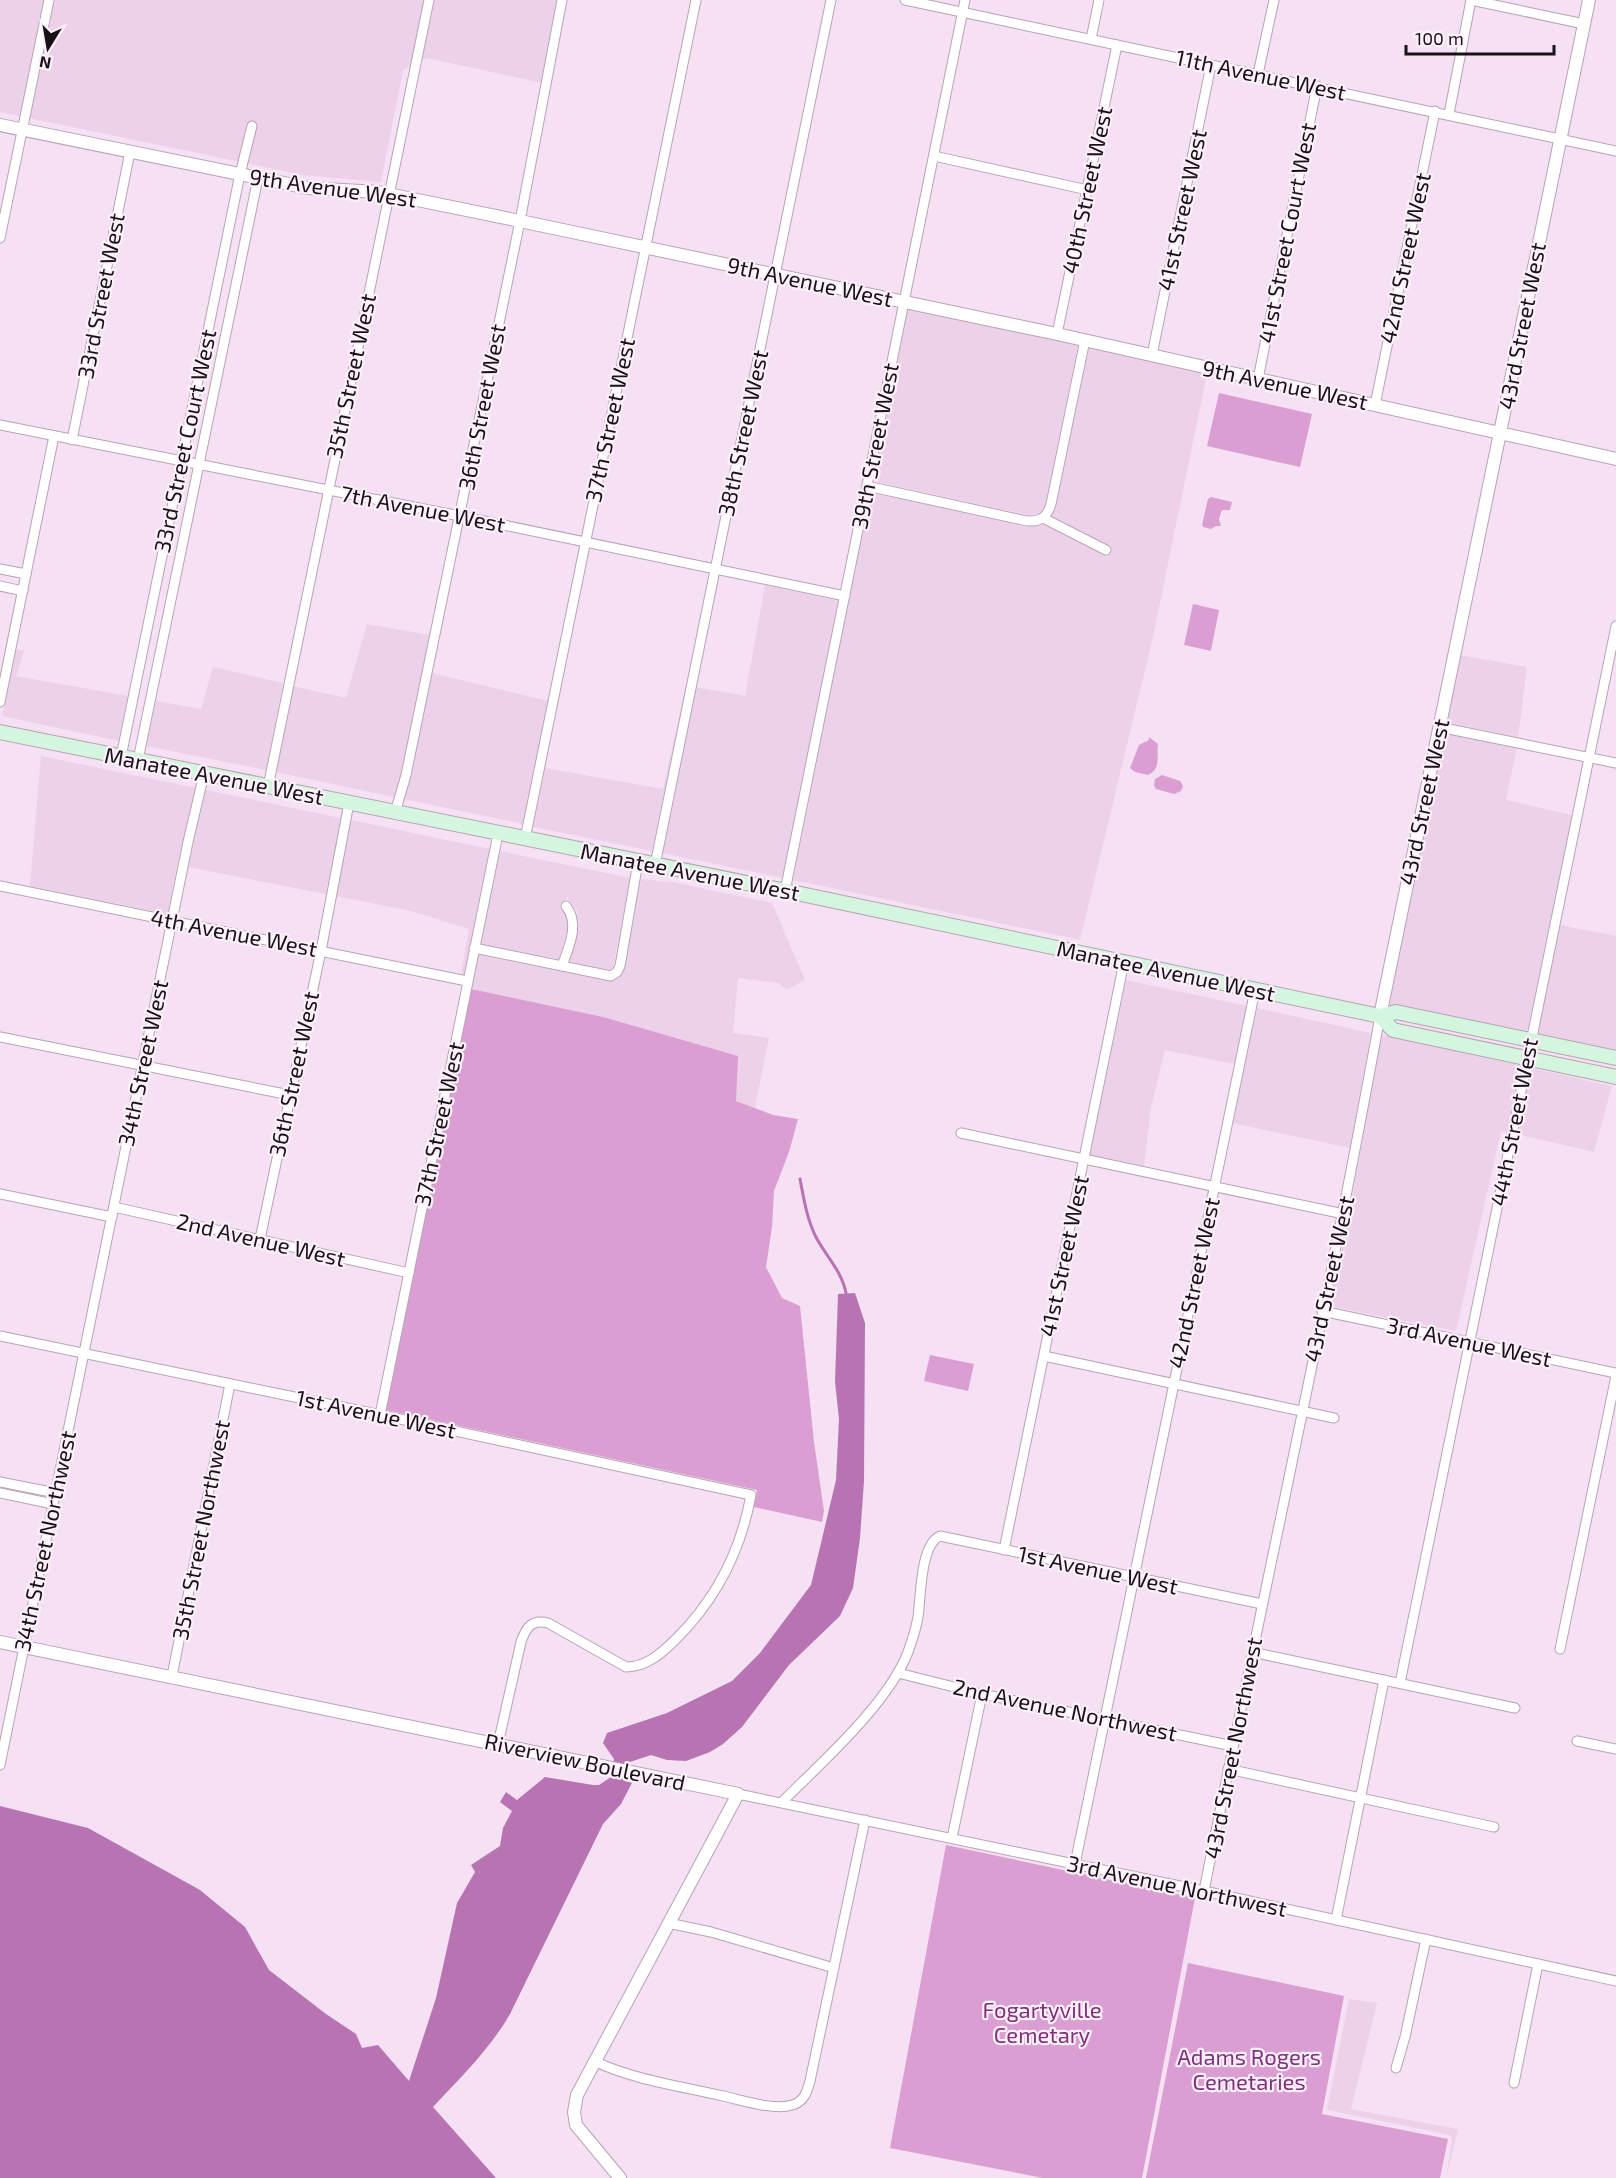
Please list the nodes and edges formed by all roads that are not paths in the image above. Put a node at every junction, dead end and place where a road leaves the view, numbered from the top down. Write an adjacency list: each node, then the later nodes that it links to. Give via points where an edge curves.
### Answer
1 (49, 0): 23 (street)
2 (429, 0): 31 (street, 35th Street West)
3 (562, 0): 32 (street, 36th Street West)
4 (696, 0): 34 (street, 37th Street West)
5 (831, 0): 35 (street, 38th Street West)
6 (905, 0): 12 (street, 11th Avenue West)
7 (965, 0): 12 (street, 39th Street West)
8 (1099, 0): 14 (street)
9 (1274, 0): 17 (street)
10 (1471, 0): 13 (street); 20 (street)
11 (1589, 0): 13 (street, 43rd Street West)
12 (963, 12): 14 (street, 11th Avenue West); 27 (street, 39th Street West)
13 (1584, 24): 24 (street, 43rd Street West)
14 (1091, 39): 15 (street, 11th Avenue West)
15 (1117, 45): 16 (street, 11th Avenue West); 30 (street, 40th Street West)
16 (1211, 65): 17 (street, 11th Avenue West); 39 (street, 41st Street West)
17 (1258, 75): 18 (street, 11th Avenue West)
18 (1317, 86): 19 (street, 11th Avenue West); 40 (street, 41st Street Court West)
19 (1435, 111): 20 (street, 11th Avenue West); 41 (street, 42nd Street West)
20 (1449, 114): 24 (street, 11th Avenue West)
21 (0, 124): 23 (street, 9th Avenue West)
22 (252, 126): 28 (street, 33rd Street Court West)
23 (22, 129): 26 (street, 9th Avenue West); 33 (street)
24 (1560, 139): 25 (street, 11th Avenue West); 43 (street, 43rd Street West)
25 (1616, 151)
26 (130, 152): 28 (street, 9th Avenue West); 45 (street, 33rd Street West)
27 (934, 156): 30 (street); 36 (street, 39th Street West)
28 (240, 174): 29 (street, 9th Avenue West); 47 (street, 33rd Street Court West)
29 (258, 178): 31 (street, 9th Avenue West, via 309,188); 48 (street, 33rd Street Court West)
30 (1088, 190): 37 (street, 40th Street West)
31 (389, 194): 32 (street, 9th Avenue West); 50 (street, 35th Street West)
32 (520, 221): 34 (street, 9th Avenue West); 51 (street, 36th Street West)
33 (0, 238)
34 (645, 247): 35 (street, 9th Avenue West); 53 (street, 37th Street West)
35 (776, 275): 36 (street, 9th Avenue West); 56 (street, 38th Street West)
36 (904, 302): 37 (street, 9th Avenue West); 49 (street, 39th Street West)
37 (1057, 334): 38 (street, 9th Avenue West)
38 (1085, 340): 39 (street, 9th Avenue West); 52 (street, via 1051,504)
39 (1152, 356): 40 (street, 9th Avenue West)
40 (1258, 379): 41 (street, 9th Avenue West)
41 (1375, 405): 43 (street, 9th Avenue West)
42 (0, 425): 44 (street, 7th Avenue West)
43 (1500, 434): 46 (street, 9th Avenue West); 63 (street, 43rd Street West)
44 (54, 436): 45 (street, 7th Avenue West); 57 (street)
45 (72, 440): 47 (street, 7th Avenue West)
46 (1616, 459)
47 (180, 461): 48 (street, 7th Avenue West); 65 (street, 33rd Street Court West)
48 (199, 465): 50 (street, 7th Avenue West); 67 (street, 33rd Street Court West)
49 (867, 486): 52 (street, via 1027,521); 60 (street, 39th Street West)
50 (328, 489): 51 (street, 7th Avenue West); 70 (street, 35th Street West)
51 (460, 516): 53 (street, 7th Avenue West); 72 (street, 36th Street West)
52 (1043, 518): 54 (street)
53 (585, 542): 56 (street, 7th Avenue West); 74 (street, 37th Street West)
54 (1106, 550)
55 (0, 569): 57 (street)
56 (715, 569): 60 (street, 7th Avenue West); 76 (street, 38th Street West)
57 (26, 574): 59 (street)
58 (0, 586): 59 (street)
59 (23, 591): 62 (street)
60 (845, 596): 78 (street, 39th Street West)
61 (1616, 626): 66 (street, 44th Street West)
62 (0, 702)
63 (1439, 726): 66 (street); 87 (street, 43rd Street West)
64 (0, 732): 65 (main road, Manatee Avenue West)
65 (121, 757): 67 (main road, Manatee Avenue West)
66 (1589, 757): 68 (street); 89 (street, 44th Street West)
67 (138, 760): 69 (main road, Manatee Avenue West)
68 (1616, 763)
69 (204, 774): 70 (main road, Manatee Avenue West); 80 (street, 34th Street West)
70 (268, 787): 71 (main road, Manatee Avenue West)
71 (349, 803): 72 (main road, Manatee Avenue West); 82 (street, 36th Street West)
72 (395, 813): 73 (main road, Manatee Avenue West)
73 (498, 834): 74 (main road, Manatee Avenue West); 81 (street, 37th Street West)
74 (525, 839): 75 (main road, Manatee Avenue West)
75 (638, 862): 76 (main road, Manatee Avenue West); 84 (street, via 617,972 611,976)
76 (655, 865): 78 (main road, Manatee Avenue West)
77 (0, 886): 80 (street, 4th Avenue West)
78 (785, 891): 83 (main road, Manatee Avenue West)
79 (566, 906): 84 (street, via 573,914 574,924)
80 (172, 921): 82 (street, 4th Avenue West); 92 (street, 34th Street West)
81 (474, 948): 84 (street); 85 (street, 37th Street West)
82 (321, 951): 85 (street, 4th Avenue West); 94 (street, 36th Street West)
83 (1124, 962): 86 (main road, Manatee Avenue West); 96 (street, 41st Street West)
84 (562, 966)
85 (467, 981): 103 (street, 37th Street West)
86 (1256, 990): 87 (main road, Manatee Avenue West); 97 (street, 42nd Street West)
87 (1380, 1016): 89 (main road, Manatee Avenue West, via 1396,1012); 90 (main road, Manatee Avenue West, via 1392,1030); 100 (street, 43rd Street West)
88 (0, 1037): 92 (street)
89 (1530, 1040): 90 (street, 44th Street West); 91 (main road, Manatee Avenue West)
90 (1527, 1058): 93 (main road, Manatee Avenue West); 106 (street, 44th Street West)
91 (1616, 1058)
92 (143, 1064): 94 (street); 99 (street, 34th Street West)
93 (1616, 1077)
94 (290, 1095): 102 (street, 36th Street West)
95 (961, 1134): 96 (street)
96 (1084, 1160): 97 (street); 108 (street, 41st Street West)
97 (1214, 1186): 100 (street); 110 (street, 42nd Street West)
98 (0, 1194): 101 (street)
99 (114, 1207): 101 (street, 34th Street West); 102 (street, 2nd Avenue West)
100 (1344, 1214): 104 (street, 43rd Street West)
101 (112, 1217): 107 (street, 34th Street West)
102 (260, 1239): 103 (street, 2nd Avenue West)
103 (408, 1273): 113 (street, 37th Street West)
104 (1322, 1311): 106 (street, 3rd Avenue West); 112 (street, 43rd Street West)
105 (0, 1336): 107 (street, 1st Avenue West)
106 (1469, 1342): 109 (street, 3rd Avenue West); 129 (street, 44th Street West)
107 (84, 1353): 111 (street, 1st Avenue West); 117 (street, 34th Street Northwest)
108 (1044, 1356): 110 (street); 119 (street, 41st Street West)
109 (1616, 1374): 124 (street)
110 (1173, 1383): 112 (street); 120 (street, 42nd Street West)
111 (230, 1384): 113 (street, 1st Avenue West); 127 (street, 35th Street Northwest)
112 (1302, 1411): 114 (street); 121 (street, 43rd Street West)
113 (380, 1415): 134 (street, 1st Avenue West, via 751,1495 738,1545 716,1589 693,1622 653,1659 626,1667 548,1623 536,1622 528,1627 521,1642)
114 (1334, 1418)
115 (0, 1482): 117 (street)
116 (0, 1493): 118 (street)
117 (56, 1493): 118 (street, 34th Street Northwest)
118 (53, 1504): 123 (street, 34th Street Northwest)
119 (1004, 1550): 120 (street, 1st Avenue West); 126 (street, 1st Avenue West, via 948,1537 935,1539 926,1556 915,1632)
120 (1134, 1577): 121 (street, 1st Avenue West); 132 (street, 42nd Street West)
121 (1262, 1604): 125 (street, 43rd Street Northwest)
122 (0, 1642): 123 (street, Riverview Boulevard)
123 (24, 1646): 127 (street, Riverview Boulevard); 137 (street, 34th Street Northwest)
124 (1560, 1649)
125 (1252, 1652): 128 (street); 135 (street, 43rd Street Northwest)
126 (898, 1673): 130 (street, 2nd Avenue Northwest); 141 (street, via 853,1730)
127 (172, 1676): 134 (street, Riverview Boulevard)
128 (1384, 1680): 129 (street); 140 (street)
129 (1400, 1683): 131 (street)
130 (982, 1694): 132 (street, 2nd Avenue Northwest); 144 (street)
131 (1515, 1708)
132 (1104, 1720): 135 (street, 2nd Avenue Northwest); 145 (street, 42nd Street West)
133 (1577, 1741): 136 (street)
134 (498, 1744): 139 (street, Riverview Boulevard)
135 (1233, 1746): 138 (street, 43rd Street Northwest)
136 (1616, 1749)
137 (0, 1765)
138 (1228, 1769): 140 (street); 146 (street, 43rd Street Northwest)
139 (738, 1794): 141 (street, 3rd Avenue Northwest); 148 (street)
140 (1360, 1798): 143 (street); 147 (street)
141 (782, 1803): 142 (street, 3rd Avenue Northwest)
142 (865, 1820): 144 (street, 3rd Avenue Northwest); 151 (street)
143 (1494, 1827)
144 (952, 1838): 145 (street, 3rd Avenue Northwest)
145 (1075, 1864): 146 (street, 3rd Avenue Northwest)
146 (1203, 1891): 147 (street, 3rd Avenue Northwest)
147 (1336, 1920): 149 (street, 3rd Avenue Northwest)
148 (668, 1923): 151 (street); 153 (street)
149 (1426, 1939): 150 (street, 3rd Avenue Northwest); 154 (street)
150 (1538, 1964): 152 (street, 3rd Avenue Northwest); 155 (street)
151 (834, 1968): 153 (street, via 810,2081 799,2102 786,2107 764,2104 647,2079)
152 (1616, 1981)
153 (594, 2061): 156 (street, via 577,2095 574,2119 584,2137)
154 (1396, 2068)
155 (1514, 2083)
156 (620, 2178)

